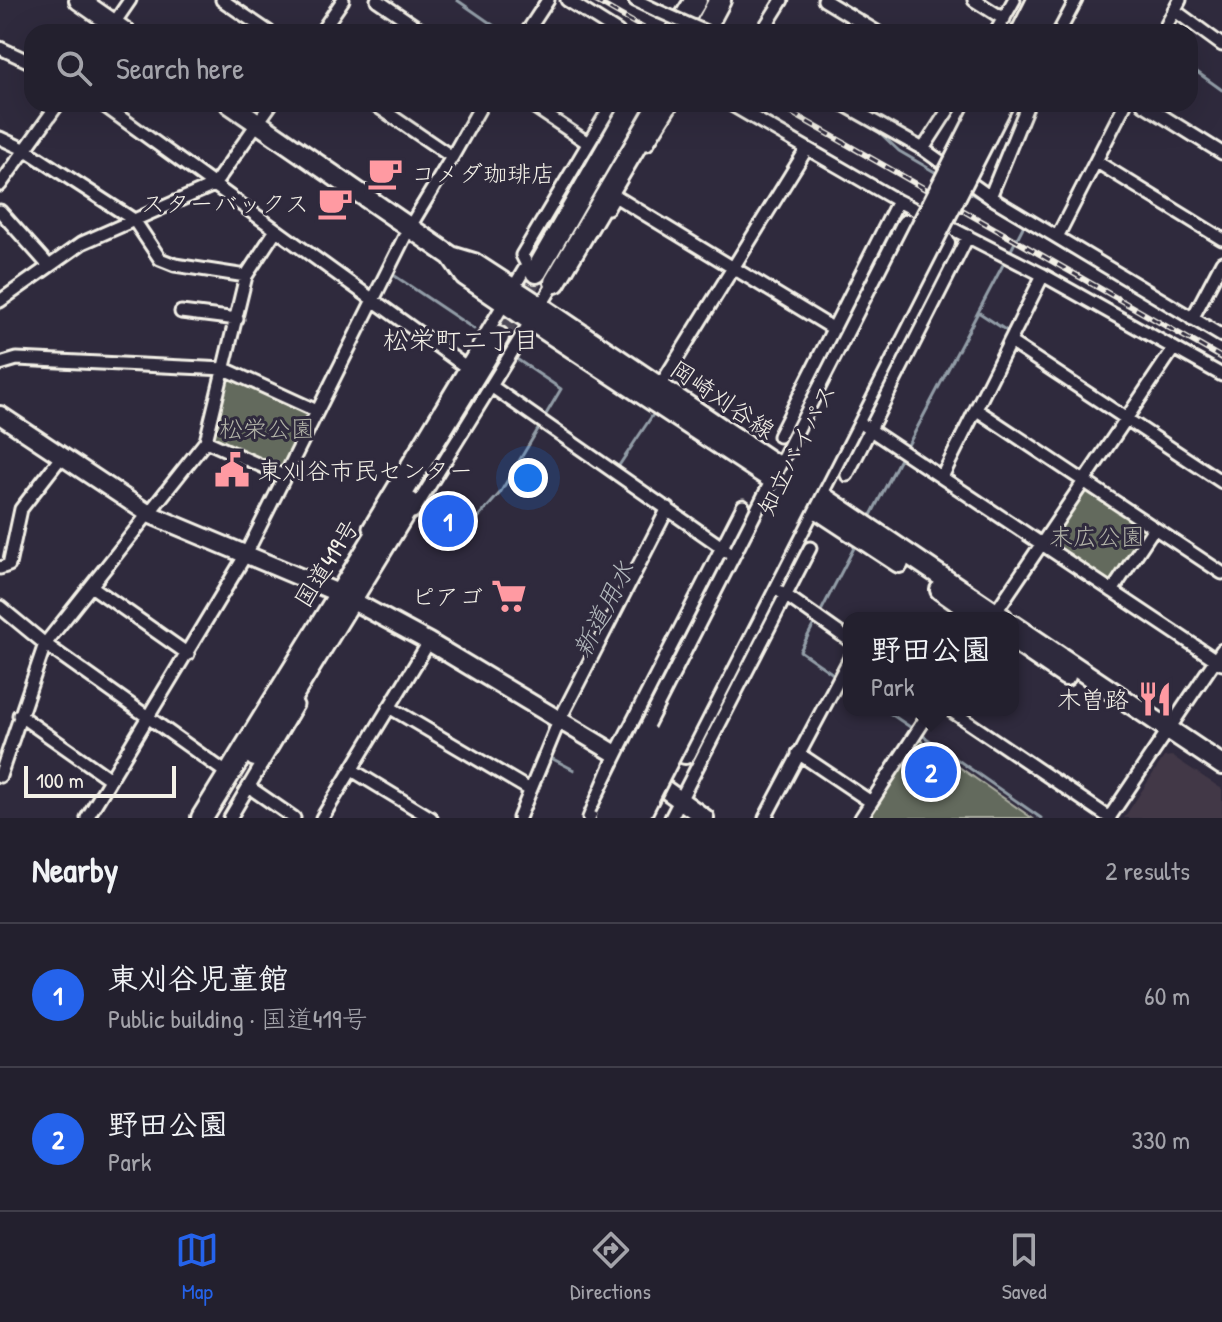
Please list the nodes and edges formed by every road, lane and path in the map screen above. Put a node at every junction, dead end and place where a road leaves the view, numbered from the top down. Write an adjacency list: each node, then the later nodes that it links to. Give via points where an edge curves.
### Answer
1 (79, 0): 22 (main road)
2 (130, 0): 23 (street)
3 (222, 0): 24 (street)
4 (343, 0): 25 (street)
5 (377, 0): 26 (street)
6 (548, 0): 27 (street)
7 (567, 0): 28 (street)
8 (636, 0): 31 (street, bridge)
9 (686, 0): 29 (highway)
10 (696, 0): 30 (highway)
11 (711, 0): 32 (highway)
12 (720, 0): 33 (highway)
13 (782, 0): 34 (street)
14 (824, 0): 35 (street)
15 (974, 0): 21 (street)
16 (1014, 0): 21 (street)
17 (1038, 0): 37 (highway)
18 (1055, 0): 38 (highway)
19 (1076, 0): 39 (street)
20 (1177, 5): 40 (street); 41 (street)
21 (1004, 19): 36 (street)
22 (109, 24)
23 (118, 24)
24 (257, 24)
25 (326, 24)
26 (412, 24)
27 (532, 24)
28 (605, 24)
29 (671, 24)
30 (681, 24)
31 (686, 24)
32 (697, 24)
33 (708, 24)
34 (767, 24)
35 (864, 24)
36 (1001, 24)
37 (1026, 24)
38 (1042, 24)
39 (1063, 24)
40 (1167, 24)
41 (1222, 45)
42 (0, 48): 43 (street)
43 (24, 59)
44 (52, 112): 71 (street)
45 (113, 112): 77 (street)
46 (241, 112): 67 (main road, 岡崎刈谷線)
47 (265, 112): 67 (street)
48 (386, 112): 74 (street)
49 (477, 112): 74 (street)
50 (542, 112): 69 (street)
51 (607, 112): 69 (street)
52 (619, 112): 91 (highway)
53 (629, 112): 91 (highway)
54 (645, 112): 91 (highway)
55 (654, 112): 91 (highway)
56 (667, 112): 78 (street)
57 (743, 112): 72 (street)
58 (857, 112): 70 (street)
59 (947, 112): 70 (street)
60 (966, 112): 112 (highway)
61 (980, 112): 184 (highway, 知立バイパス, bridge)
62 (998, 112): 185 (highway, 知立バイパス, bridge)
63 (1007, 112): 117 (highway)
64 (1025, 112): 79 (street)
65 (1121, 112): 75 (street)
66 (1156, 112): 73 (street)
67 (257, 123): 77 (street); 83 (main road, 岡崎刈谷線)
68 (0, 138): 71 (street)
69 (588, 143): 91 (street, via 522,255)
70 (923, 149): 79 (street)
71 (26, 150): 76 (street); 82 (street)
72 (806, 150): 80 (street); 90 (street)
73 (1222, 153)
74 (452, 157): 83 (street)
75 (1097, 162): 86 (street); 87 (street)
76 (0, 185)
77 (214, 185): 82 (street); 84 (street)
78 (615, 196): 90 (street); 91 (street, via 566,279)
79 (990, 197): 86 (street)
80 (898, 201): 85 (street); 101 (street)
81 (0, 211): 89 (street)
82 (134, 220): 89 (street, via 82,243); 93 (street, via 160,259)
83 (409, 228): 94 (main road, 岡崎刈谷線, via 451,256 465,276); 96 (street)
84 (276, 230): 93 (street); 96 (street)
85 (968, 236): 92 (street); 117 (street)
86 (1057, 237): 100 (street)
87 (1222, 239)
88 (1222, 262): 100 (street)
89 (49, 266): 95 (street)
90 (733, 267): 101 (street); 111 (street)
91 (541, 274): 94 (street); 98 (street)
92 (1043, 275): 104 (street); 105 (street)
93 (246, 276): 99 (street)
94 (508, 296): 98 (main road, 岡崎刈谷線); 107 (street)
95 (0, 301)
96 (374, 301): 107 (street); 114 (street)
97 (181, 312): 99 (street)
98 (535, 314): 110 (street); 111 (main road, 岡崎刈谷線); 121 (main road, 岡崎刈谷線)
99 (237, 319): 108 (street)
100 (1192, 319): 102 (street)
101 (834, 329): 112 (street)
102 (1222, 336)
103 (503, 340): 141 (highway, 国道419号)
104 (1010, 342): 113 (street); 116 (street)
105 (1174, 348): 109 (street); 116 (street)
106 (0, 364): 108 (street, via 17,359)
107 (466, 367): 141 (street)
108 (225, 369): 114 (street); 119 (street)
109 (1222, 375)
110 (491, 386): 129 (street); 141 (street)
111 (660, 386): 121 (main road, 岡崎刈谷線)
112 (812, 391): 118 (street); 121 (highway)
113 (977, 410): 124 (street); 125 (street)
114 (317, 411): 123 (street)
115 (0, 415): 120 (street)
116 (1126, 418): 125 (street); 126 (street)
117 (862, 424): 122 (street); 124 (street); 127 (highway)
118 (779, 436)
119 (206, 441): 123 (street); 130 (street)
120 (62, 456): 130 (street); 136 (street, via 21,509 9,565)
121 (778, 475): 127 (main road, 岡崎刈谷線); 134 (highway)
122 (847, 475)
123 (284, 476): 135 (street)
124 (942, 477): 132 (street)
125 (1084, 480): 131 (street); 132 (street)
126 (1222, 482)
127 (813, 498): 139 (highway); 143 (main road, 岡崎刈谷線)
128 (743, 506): 134 (street)
129 (668, 508): 134 (street); 158 (street)
130 (149, 514): 135 (street); 138 (street)
131 (1154, 528): 137 (street); 140 (street)
132 (1042, 544): 140 (street); 144 (street)
133 (810, 548): 139 (street)
134 (730, 552): 161 (street); 183 (highway, bridge)
135 (245, 556): 141 (street); 150 (street)
136 (0, 568)
137 (1222, 573)
138 (91, 586): 148 (street); 150 (street)
139 (778, 590): 146 (street); 171 (street); 186 (highway)
140 (1112, 591): 151 (street)
141 (345, 596): 147 (street); 164 (street); 169 (street); 175 (highway, 国道419号); 176 (highway, 国道419号)
142 (0, 607): 148 (street)
143 (987, 612)
144 (996, 612)
145 (1019, 629): 159 (main road)
146 (843, 636)
147 (429, 642): 153 (street); 158 (street)
148 (45, 644): 154 (street); 157 (street)
149 (1019, 644): 159 (main road)
150 (188, 654): 157 (street)
151 (1220, 658): 159 (street)
152 (843, 671): 160 (street)
153 (389, 707): 165 (street); 170 (street)
154 (19, 715): 162 (street); 167 (street)
155 (927, 716): 172 (street)
156 (959, 716): 191 (street)
157 (149, 718): 164 (street); 167 (street)
158 (559, 721): 161 (street); 170 (street)
159 (1166, 736): 163 (main road); 168 (main road); 191 (street)
160 (798, 753): 172 (street); 189 (street)
161 (616, 754): 171 (street); 182 (street)
162 (3, 757): 166 (street)
163 (1222, 765)
164 (221, 769): 174 (street)
165 (352, 770): 179 (street); 180 (street)
166 (0, 776)
167 (110, 779): 173 (street)
168 (1222, 779)
169 (249, 787): 177 (street); 178 (street)
170 (530, 790): 181 (street)
171 (681, 800): 187 (street); 188 (street)
172 (871, 802): 190 (street)
173 (87, 818)
174 (191, 818)
175 (202, 818)
176 (217, 818)
177 (230, 818)
178 (294, 818)
179 (322, 818)
180 (431, 818)
181 (519, 818)
182 (589, 818)
183 (606, 818)
184 (621, 818)
185 (638, 818)
186 (651, 818)
187 (671, 818)
188 (705, 818)
189 (765, 818)
190 (861, 818)
191 (1110, 818)

